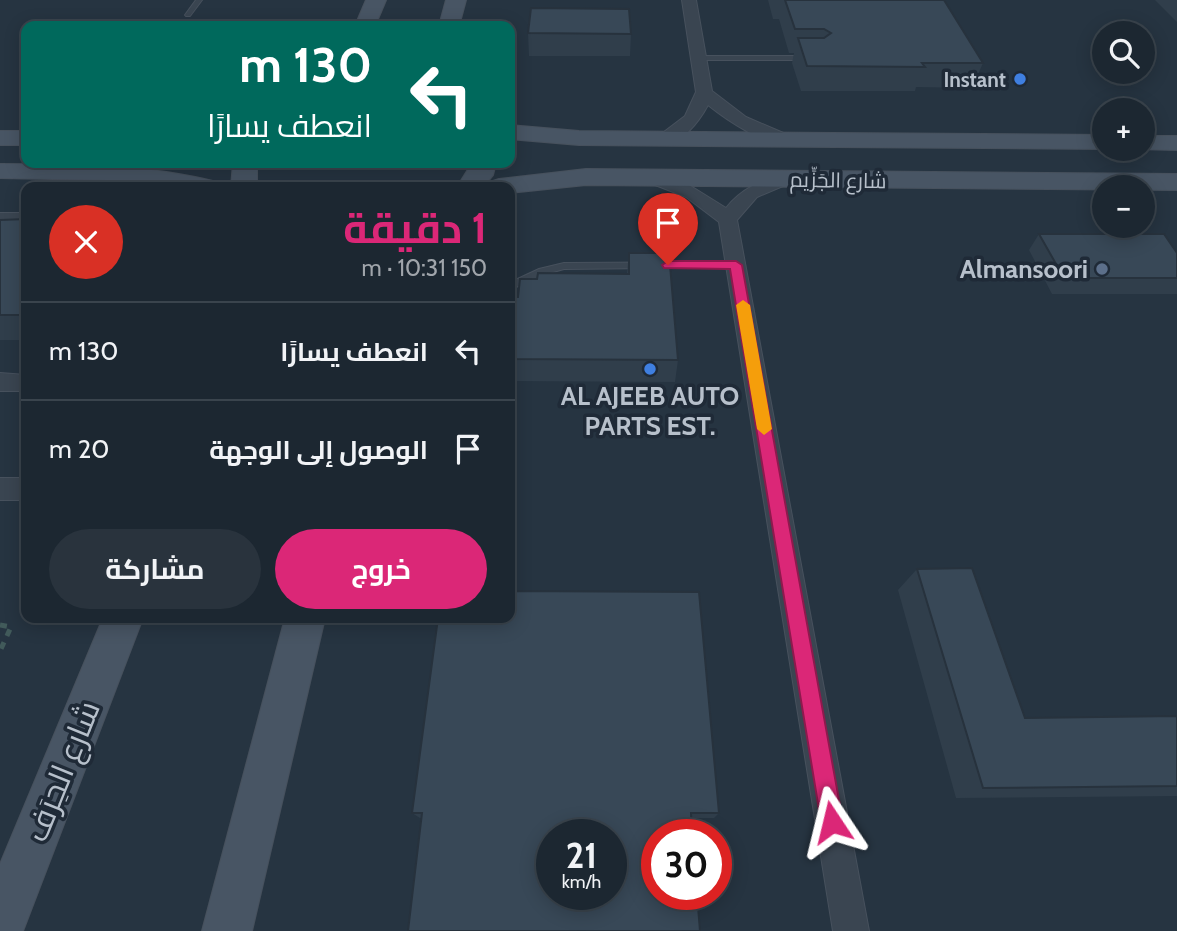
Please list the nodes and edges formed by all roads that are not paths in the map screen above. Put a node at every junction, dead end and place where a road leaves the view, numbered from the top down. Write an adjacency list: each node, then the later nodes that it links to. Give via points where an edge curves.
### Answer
1 (199, 0): 5 (lane)
2 (376, 0): 6 (street)
3 (456, 0): 7 (street)
4 (689, 0): 8 (street)
5 (188, 15)
6 (367, 21)
7 (450, 21)
8 (699, 58): 9 (lane); 10 (street)
9 (818, 58)
10 (704, 92): 14 (street, via 690,122); 15 (street, via 743,123)
11 (515, 133): 14 (street, شارع الجَزِّيم)
12 (0, 138): 13 (street)
13 (21, 138)
14 (666, 139): 15 (street, شارع الجَزِّيم)
15 (782, 139): 16 (street, شارع الجَزِّيم)
16 (1092, 142)
17 (1155, 142): 18 (street)
18 (1177, 143)
19 (0, 171): 22 (street, via 127,174)
20 (651, 177): 21 (street, شارع الجَزِّيم); 24 (street, شارع الجَزِّيم, via 586,177); 27 (street, via 703,198)
21 (784, 179): 23 (street, شارع الجَزِّيم); 27 (street, via 748,194)
22 (184, 182)
23 (1177, 182)
24 (515, 185)
25 (0, 219): 26 (street)
26 (21, 219)
27 (728, 220): 28 (street)
28 (736, 265): 29 (lane, via 564,267); 38 (street)
29 (515, 283)
30 (0, 382): 31 (street)
31 (21, 383)
32 (0, 489): 33 (street)
33 (21, 489)
34 (121, 623): 36 (street, شارع الحِرَف)
35 (304, 623): 37 (street)
36 (0, 925)
37 (227, 931)
38 (851, 931)

